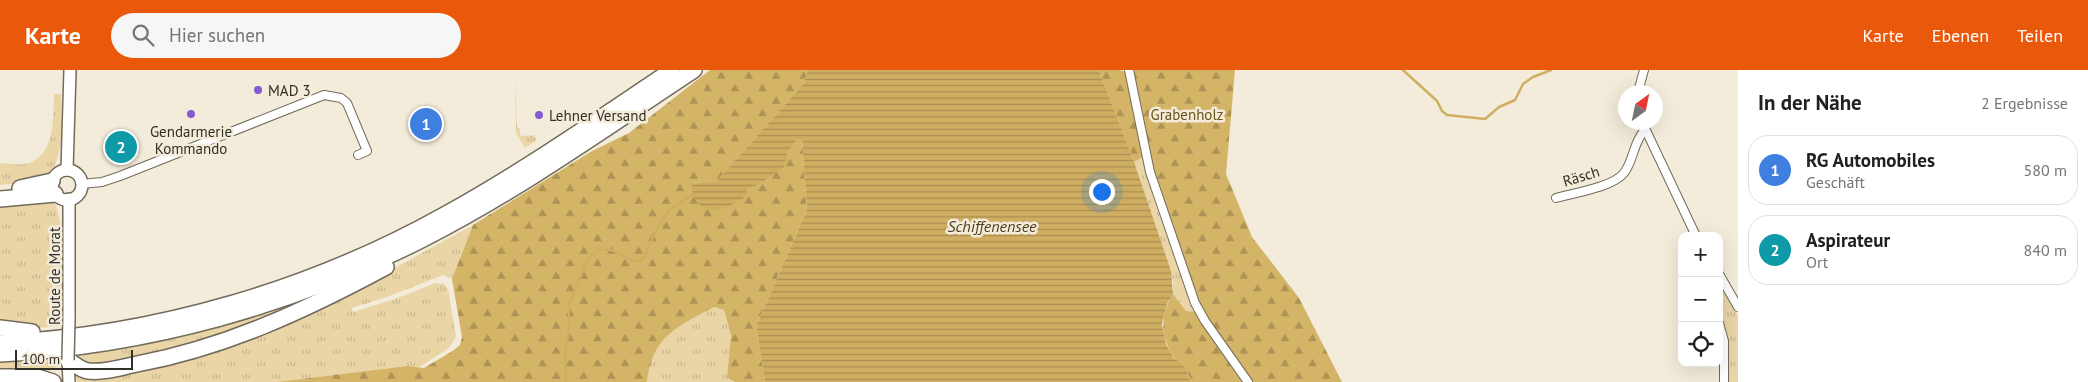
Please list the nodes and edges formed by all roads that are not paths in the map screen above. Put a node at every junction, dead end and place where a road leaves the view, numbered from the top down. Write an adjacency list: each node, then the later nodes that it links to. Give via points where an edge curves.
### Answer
1 (70, 70): 10 (main road)
2 (672, 70): 21 (highway, via 511,176 382,247 325,272 245,299)
3 (694, 70): 16 (highway)
4 (1129, 70): 31 (street, via 1150,172 1195,302)
5 (1644, 70): 6 (street)
6 (1640, 85)
7 (1642, 130): 14 (street, Räsch, via 1624,174 1603,185)
8 (1645, 130): 17 (street, Räsch)
9 (358, 155): 11 (street, via 367,151 347,103 341,98 324,95 120,176)
10 (67, 170): 11 (main road, via 75,173); 13 (main road, via 58,173)
11 (81, 184): 13 (main road, via 79,192)
12 (0, 191): 13 (highway)
13 (59, 191): 15 (highway); 25 (main road, Route de Morat, bridge, via 69,318)
14 (1556, 198)
15 (0, 199)
16 (486, 204): 24 (highway, via 375,262 309,290 249,310 130,339); 26 (highway, via 407,256 302,311 235,338 160,360)
17 (1694, 232)
18 (1721, 277): 19 (street)
19 (1738, 307)
20 (0, 328): 21 (highway, via 24,333 94,327)
21 (121, 329): 23 (highway)
22 (1723, 337): 32 (street)
23 (0, 343)
24 (0, 354)
25 (68, 360): 26 (highway, via 82,369); 29 (main road, Route de Morat)
26 (96, 372): 30 (highway)
27 (2, 377): 28 (highway, via 37,377)
28 (54, 382)
29 (68, 382)
30 (83, 382)
31 (1248, 382)
32 (1724, 382)

